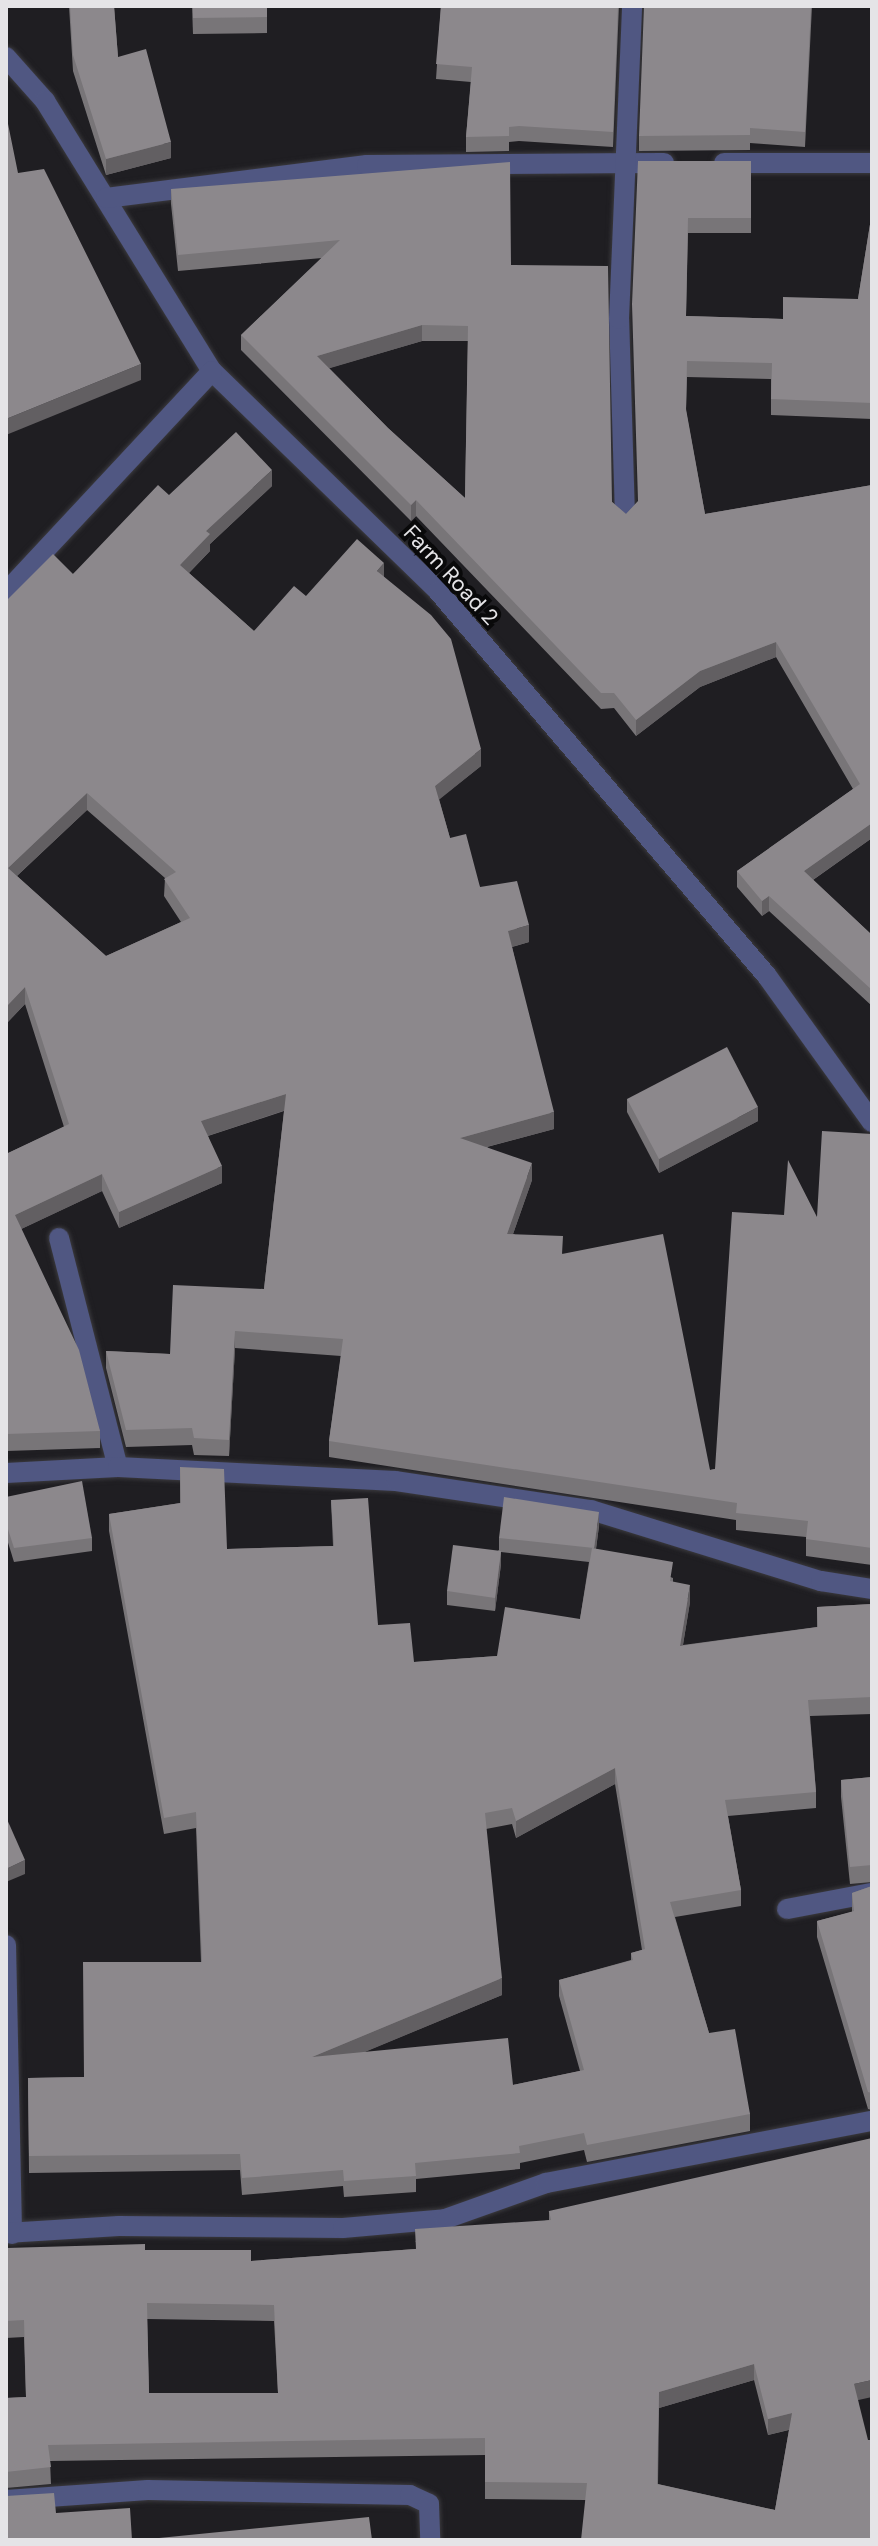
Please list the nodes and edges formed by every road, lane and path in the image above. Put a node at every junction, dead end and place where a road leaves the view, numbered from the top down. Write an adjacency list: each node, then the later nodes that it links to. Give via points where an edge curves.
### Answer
1 (632, 6): 3 (street)
2 (6, 57): 5 (street, Farm Road 2, via 45,101)
3 (622, 163): 4 (street); 5 (street, via 367,165); 7 (street, via 619,319)
4 (872, 163)
5 (106, 198): 6 (street, Farm Road 2)
6 (212, 371): 8 (street); 9 (street, Farm Road 2, via 438,591 767,976)
7 (625, 517)
8 (6, 592)
9 (872, 1122)
10 (59, 1238): 11 (street)
11 (118, 1467): 12 (street); 13 (street, via 396,1481 591,1510 821,1581)
12 (6, 1473)
13 (872, 1589)
14 (872, 1893): 15 (street)
15 (787, 1909)
16 (6, 1945): 18 (street)
17 (872, 2121): 18 (street, via 546,2183 445,2219 343,2228 119,2226)
18 (9, 2234)
19 (6, 2500): 20 (street, via 148,2490 410,2495 429,2504)
20 (430, 2540)

